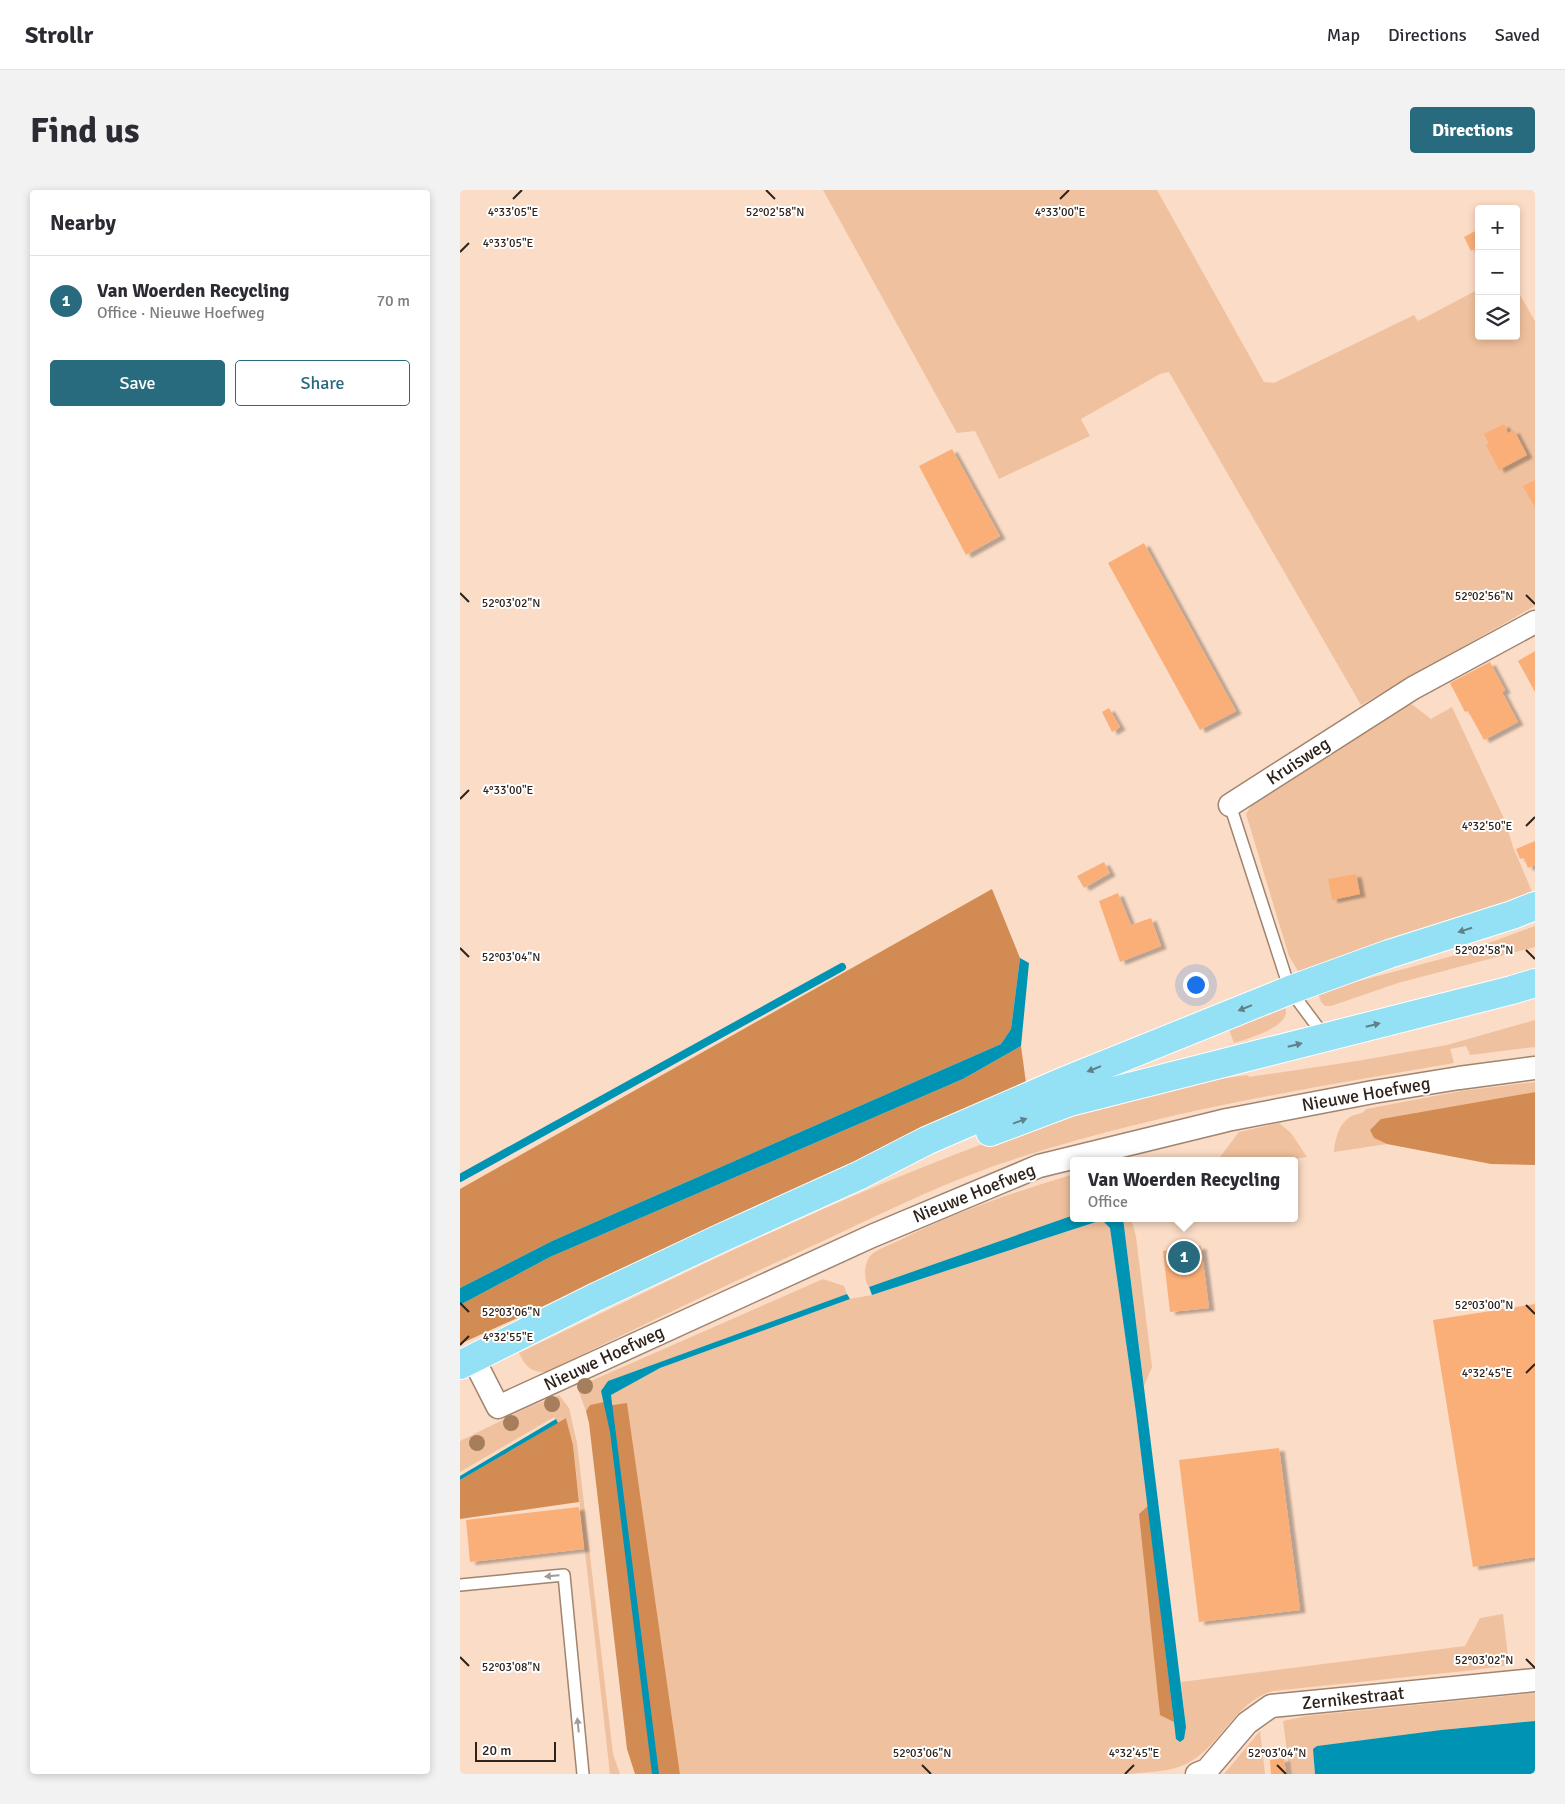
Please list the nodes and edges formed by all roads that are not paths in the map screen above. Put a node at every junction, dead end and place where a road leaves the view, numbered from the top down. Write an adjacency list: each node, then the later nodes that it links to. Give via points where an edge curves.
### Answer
1 (1535, 622): 2 (street, Kruisweg, via 1413,688)
2 (1230, 805): 5 (lane, Kruisweg)
3 (1535, 906): 5 (main road, Nieuwe Hoefweg, one-way to 5)
4 (1535, 983): 6 (main road, Nieuwe Hoefweg, one-way to 4)
5 (1290, 990): 6 (lane, Kruisweg); 10 (main road, Nieuwe Hoefweg, one-way to 10, via 1062,1082 926,1141)
6 (1325, 1038): 10 (main road, Nieuwe Hoefweg, one-way to 6, via 932,1154 1070,1102)
7 (1535, 1068): 8 (street, Nieuwe Hoefweg, via 1373,1092 1227,1120)
8 (1076, 1157)
9 (1070, 1158): 11 (street, Nieuwe Hoefweg, via 1039,1166 872,1236 498,1407)
10 (858, 1176): 11 (main road, Nieuwe Hoefweg, via 686,1255)
11 (467, 1362)
12 (460, 1585): 14 (lane, one-way to 12, via 564,1575)
13 (1535, 1680): 15 (street, Zernikestraat, via 1271,1706 1248,1723 1207,1770)
14 (583, 1774)
15 (1197, 1774)

